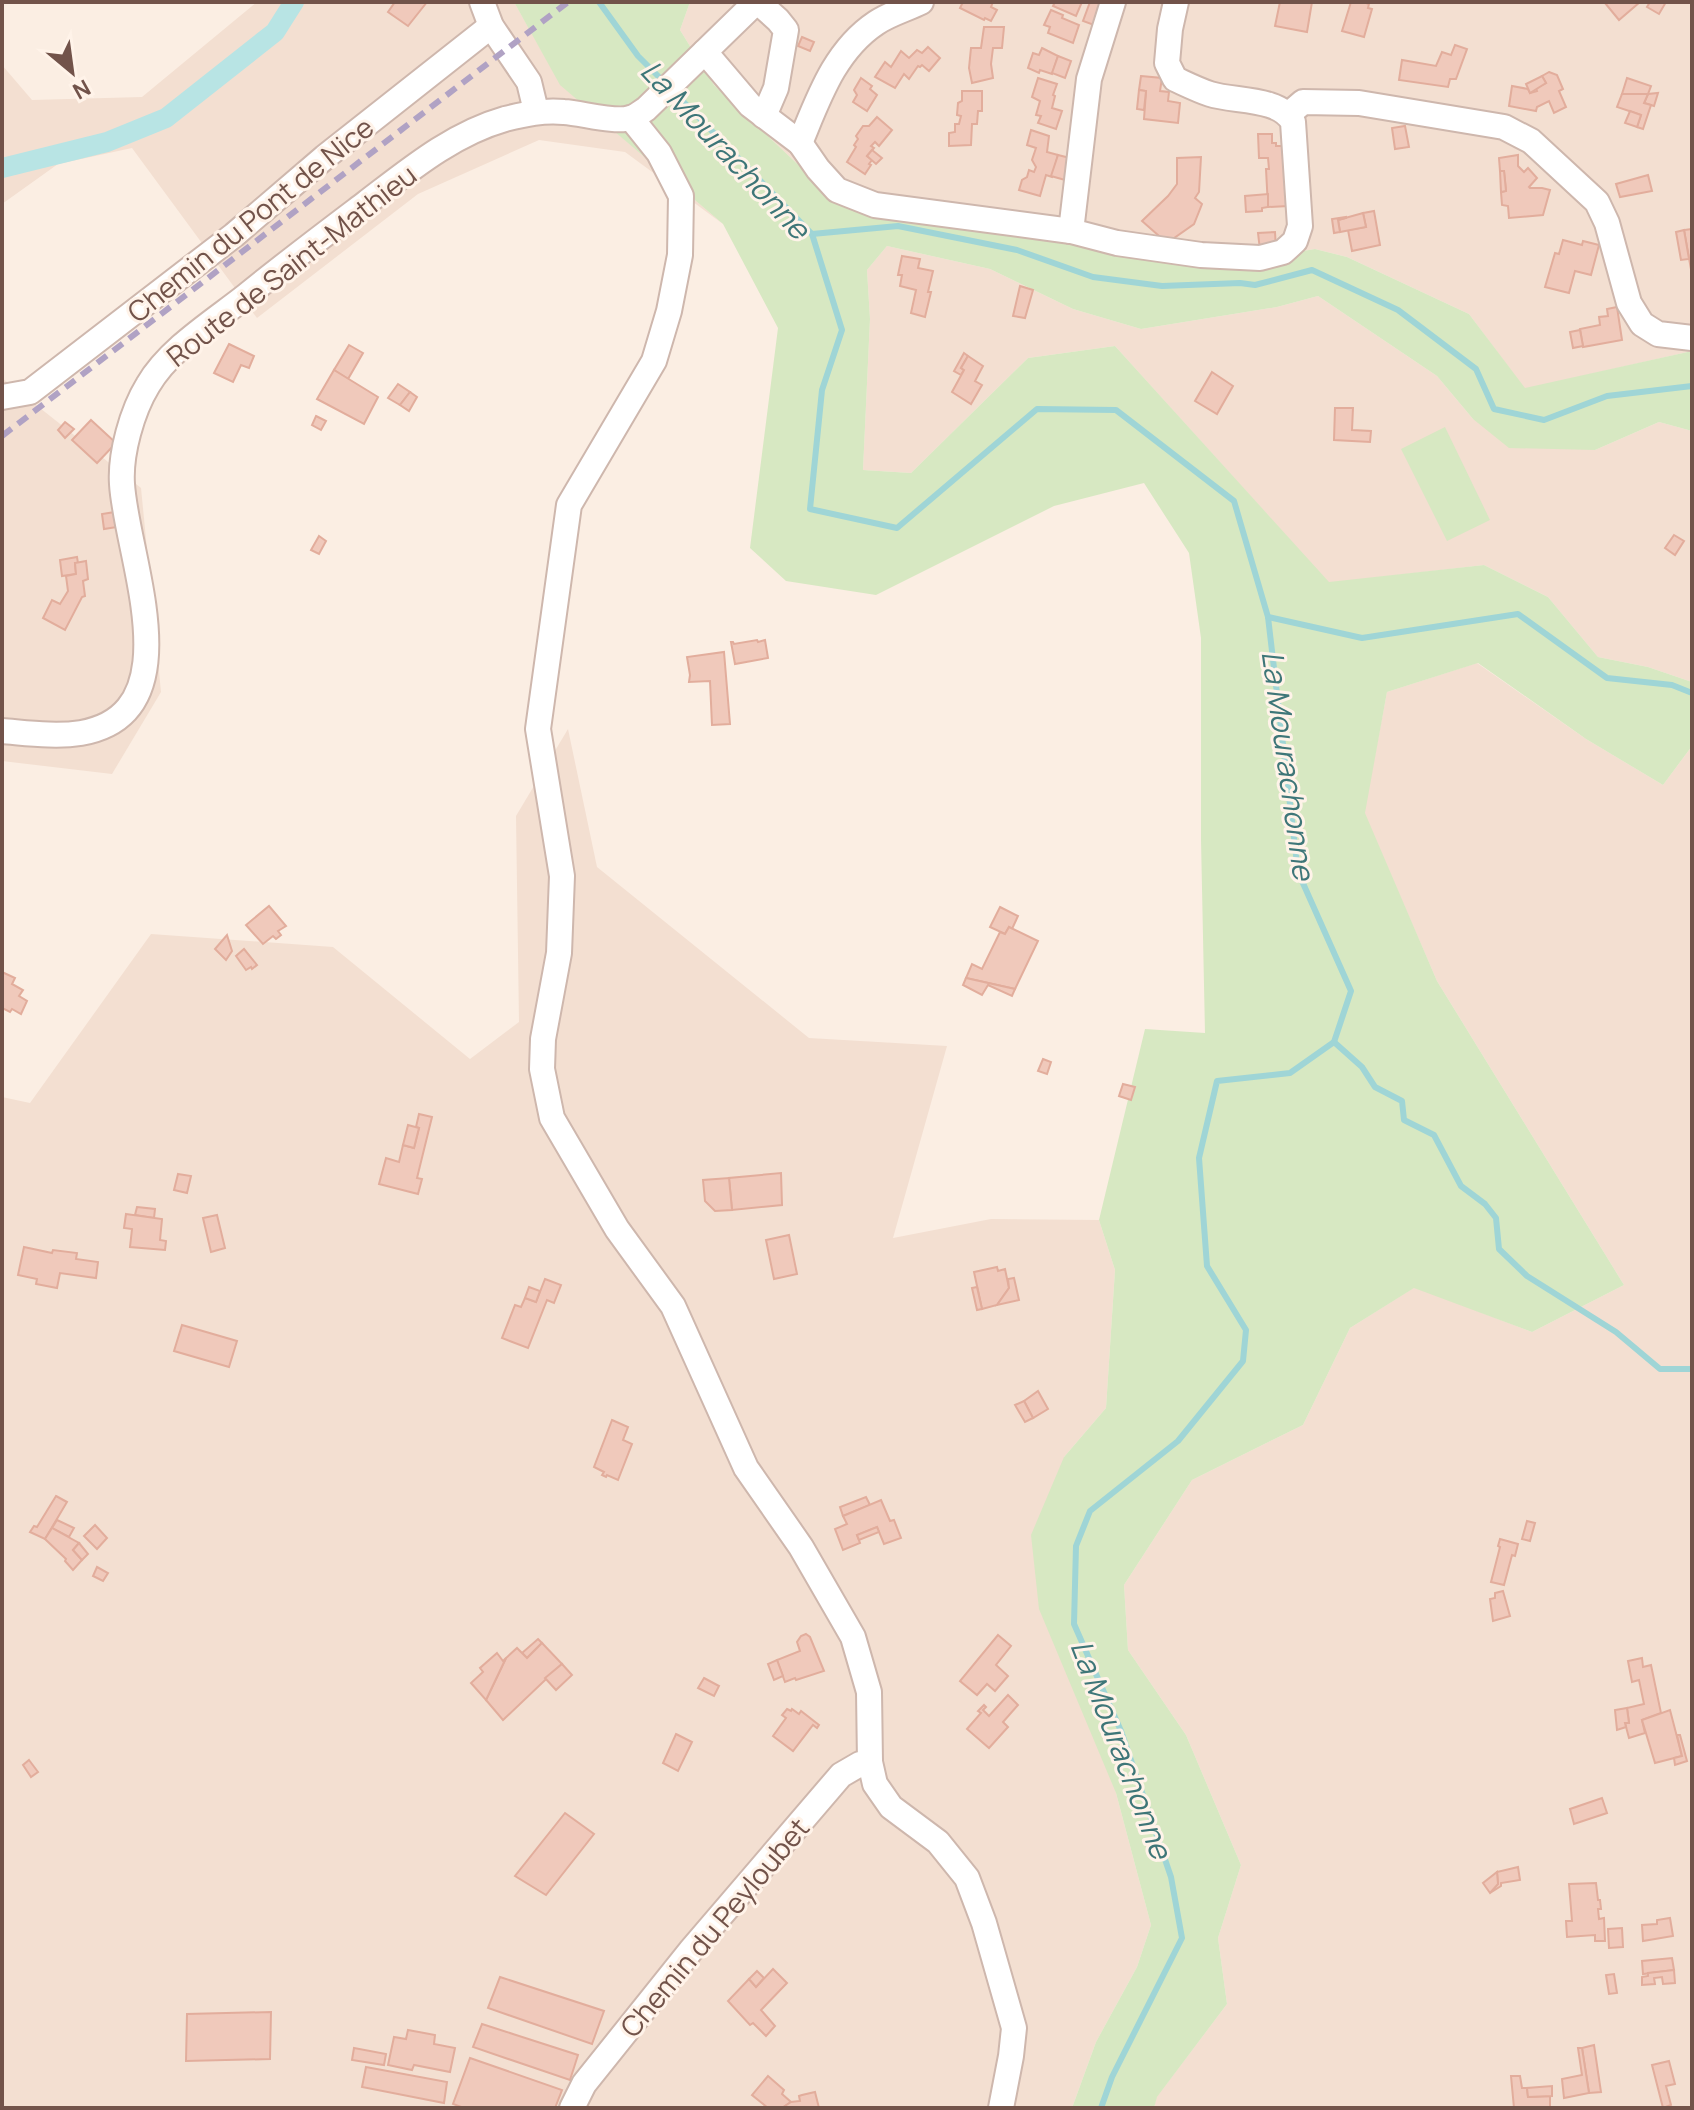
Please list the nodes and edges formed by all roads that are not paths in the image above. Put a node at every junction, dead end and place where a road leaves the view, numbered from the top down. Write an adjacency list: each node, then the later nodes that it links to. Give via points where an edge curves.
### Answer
1 (482, 2): 6 (street)
2 (757, 2): 7 (street); 11 (street, via 786,30 776,88)
3 (921, 2): 12 (street, via 876,22 854,42 830,73)
4 (1113, 2): 13 (street, via 1089,79)
5 (1176, 2): 10 (street, via 1167,63 1175,79 1212,95)
6 (491, 26): 8 (street, via 529,82); 15 (street, Chemin du Pont de Nice, via 30,392)
7 (705, 52): 9 (street); 11 (street)
8 (536, 111): 9 (street, Route de Saint-Mathieu, via 617,119); 16 (street, Route de Saint-Mathieu, via 441,148 164,362 146,387 132,423 122,482 146,626 142,685 126,709 101,727 80,733)
9 (638, 114): 17 (street, via 681,196 680,255 654,361 569,505 538,729 562,876 559,953 542,1069 552,1118 617,1229 673,1306 746,1468 801,1547 853,1637 869,1692)
10 (1289, 114): 13 (street, via 1300,226 1295,241 1283,252 1260,258 1201,255); 14 (street, via 1303,102 1359,103 1504,127 1531,141 1597,202 1629,303 1642,324 1658,334)
11 (764, 116): 12 (street)
12 (800, 143): 13 (street, via 837,190 875,205)
13 (1071, 231)
14 (1692, 338)
15 (2, 397)
16 (2, 731)
17 (870, 1762): 18 (street, Chemin du Peyloubet, via 841,1775 692,1949 584,2084); 19 (street, via 875,1784 891,1807 938,1842 967,1878 1014,2028)
18 (572, 2108)
19 (1001, 2108)

